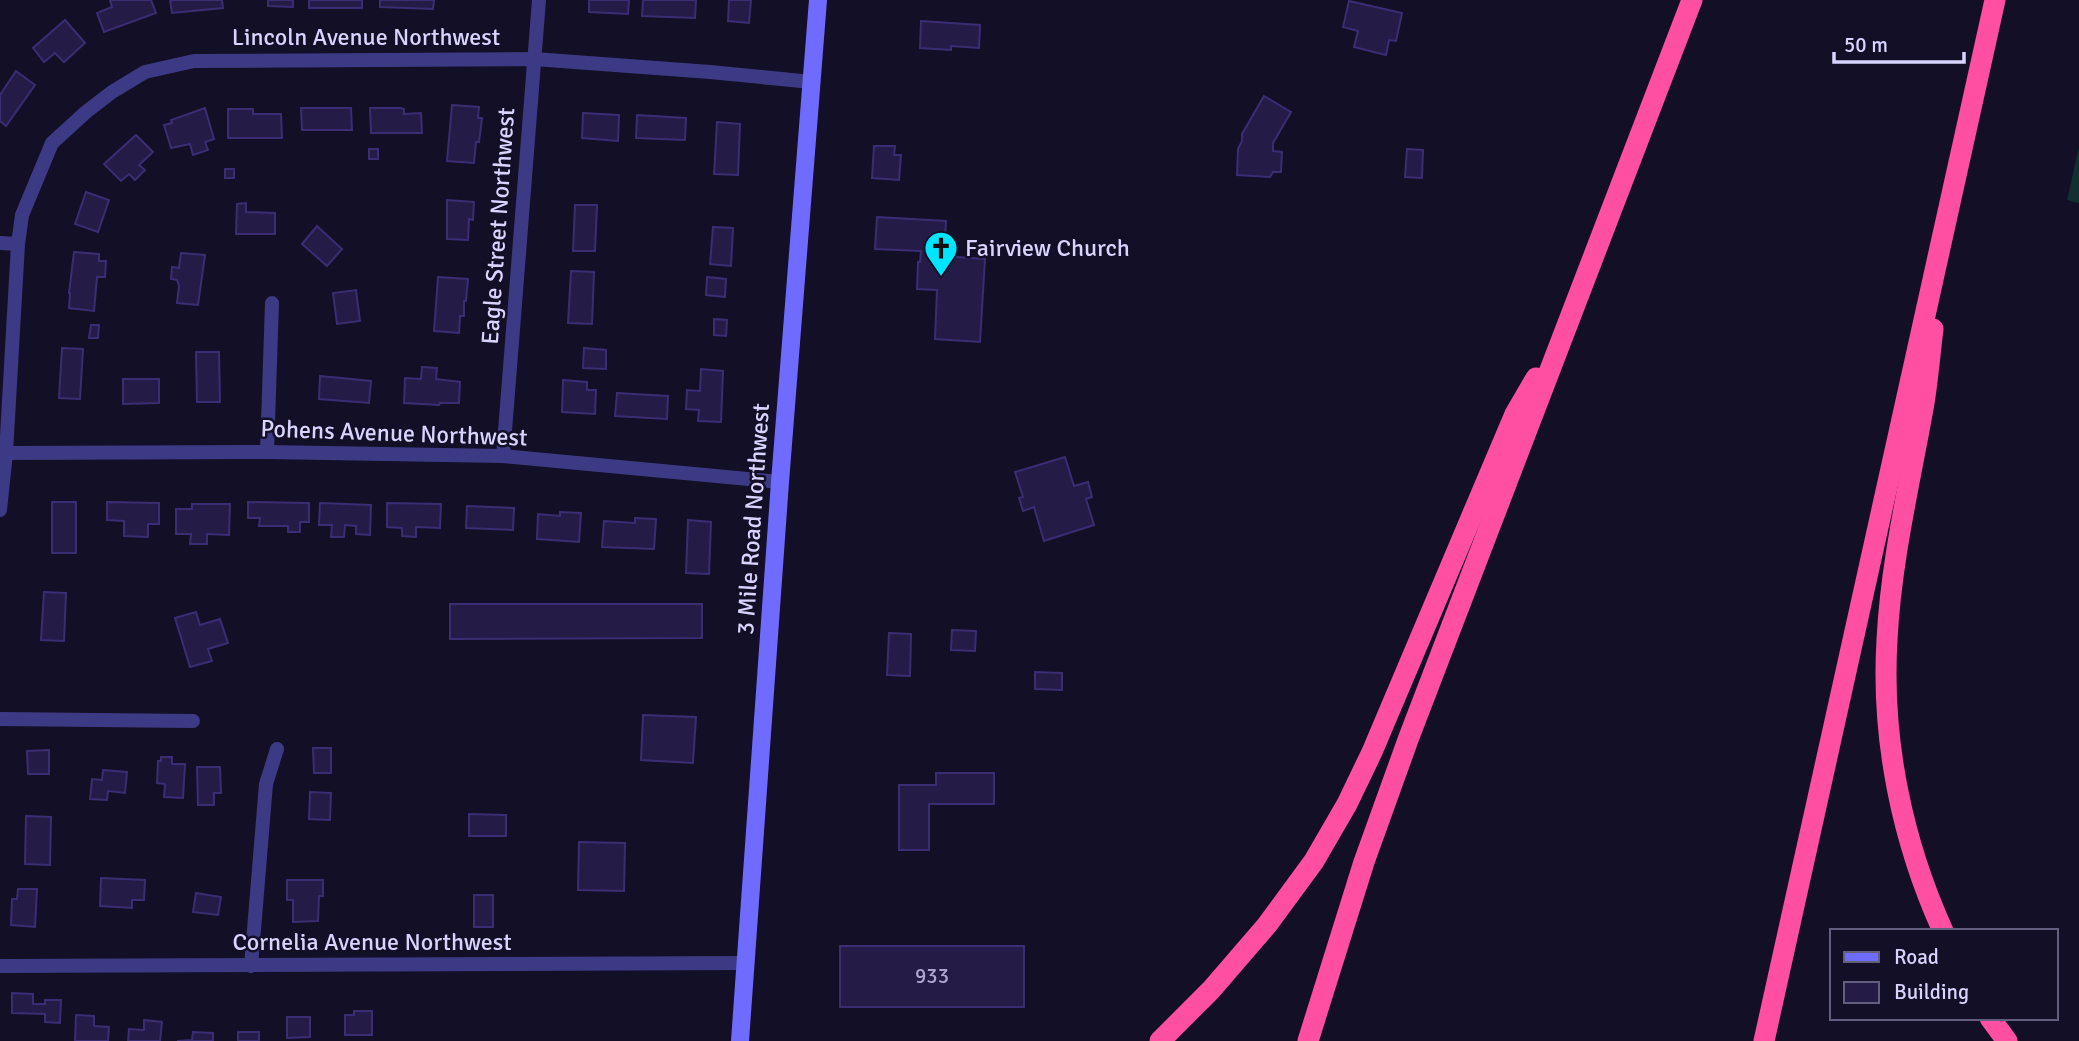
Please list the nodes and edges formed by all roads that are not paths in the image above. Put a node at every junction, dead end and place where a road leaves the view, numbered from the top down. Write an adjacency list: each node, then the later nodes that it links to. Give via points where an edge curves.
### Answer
1 (539, 0): 5 (street, Eagle Street Northwest)
2 (818, 0): 6 (main road, 3 Mile Road Northwest)
3 (1692, 0): 11 (highway)
4 (1995, 0): 7 (highway)
5 (534, 59): 6 (street, Lincoln Avenue Northwest); 9 (street, Lincoln Avenue Northwest, via 194,61 145,72 103,99 52,143 22,215); 14 (street, Eagle Street Northwest)
6 (812, 82): 15 (main road, 3 Mile Road Northwest)
7 (1951, 194): 20 (highway, via 1924,400 1895,561 1886,664 1898,789 1912,848); 28 (highway)
8 (0, 243): 9 (street)
9 (18, 244): 13 (street, Lincoln Avenue Northwest)
10 (272, 303): 12 (street)
11 (1567, 324): 26 (highway, via 1515,414 1347,804 1314,861 1267,925); 27 (highway, via 1364,862)
12 (267, 452): 13 (street, Pohens Avenue Northwest); 14 (street, Pohens Avenue Northwest)
13 (6, 453): 16 (street, Lincoln Avenue Northwest)
14 (503, 456): 15 (street, Pohens Avenue Northwest)
15 (780, 482): 21 (main road, 3 Mile Road Northwest)
16 (0, 510)
17 (0, 719): 18 (street)
18 (193, 721)
19 (277, 749): 23 (street, via 266,784)
20 (1942, 929)
21 (744, 963): 23 (street, Cornelia Avenue Northwest); 25 (main road, 3 Mile Road Northwest)
22 (0, 966): 23 (street, Cornelia Avenue Northwest)
23 (251, 966)
24 (1991, 1020): 29 (highway)
25 (740, 1041)
26 (1160, 1041)
27 (1308, 1041)
28 (1764, 1041)
29 (2007, 1041)

